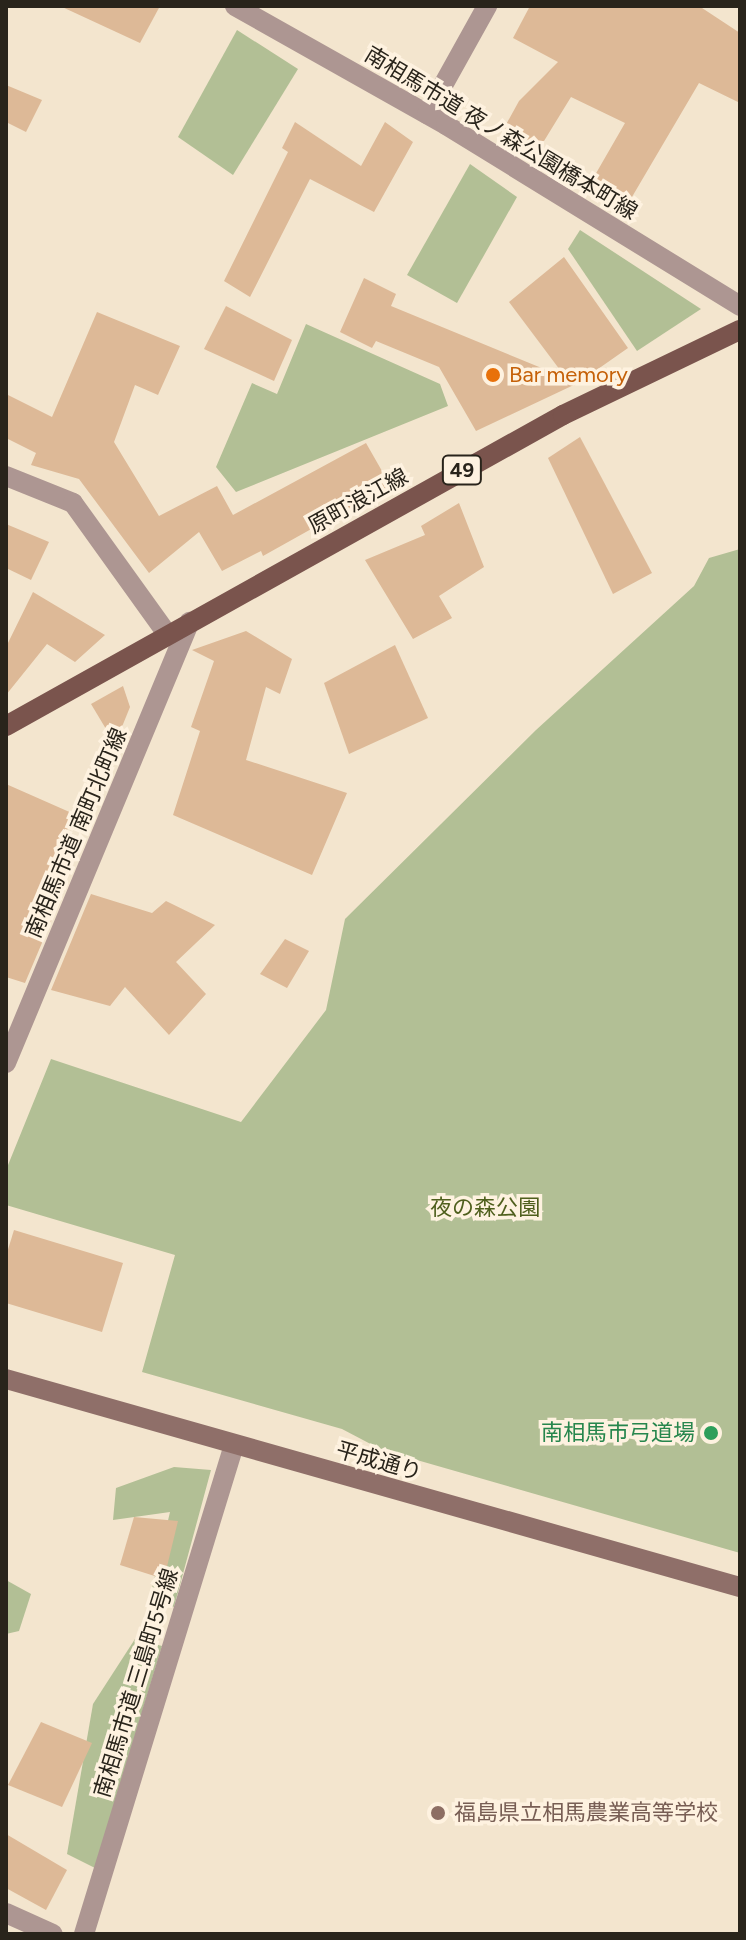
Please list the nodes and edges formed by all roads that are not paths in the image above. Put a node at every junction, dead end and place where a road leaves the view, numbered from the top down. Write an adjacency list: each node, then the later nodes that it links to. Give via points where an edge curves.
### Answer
1 (235, 6): 3 (street, 南相馬市道 夜ノ森公園橋本町線)
2 (487, 6): 3 (street)
3 (427, 114): 4 (street, 南相馬市道 夜ノ森公園橋本町線)
4 (740, 306)
5 (740, 330): 7 (main road, 原町浪江線 / 49, via 576,408)
6 (6, 476): 8 (street, via 73,503)
7 (190, 622): 8 (main road, 原町浪江線 / 49); 10 (street, 南相馬市道 南町北町線)
8 (168, 635): 9 (main road, 原町浪江線 / 49)
9 (6, 726)
10 (13, 1024): 11 (street, 南相馬市道 南町北町線)
11 (6, 1063)
12 (6, 1379): 13 (street, 平成通り)
13 (234, 1445): 14 (street, 平成通り); 17 (street, 南相馬市道 三島町5号線)
14 (740, 1587)
15 (6, 1913): 16 (street)
16 (53, 1934)
17 (84, 1934)

